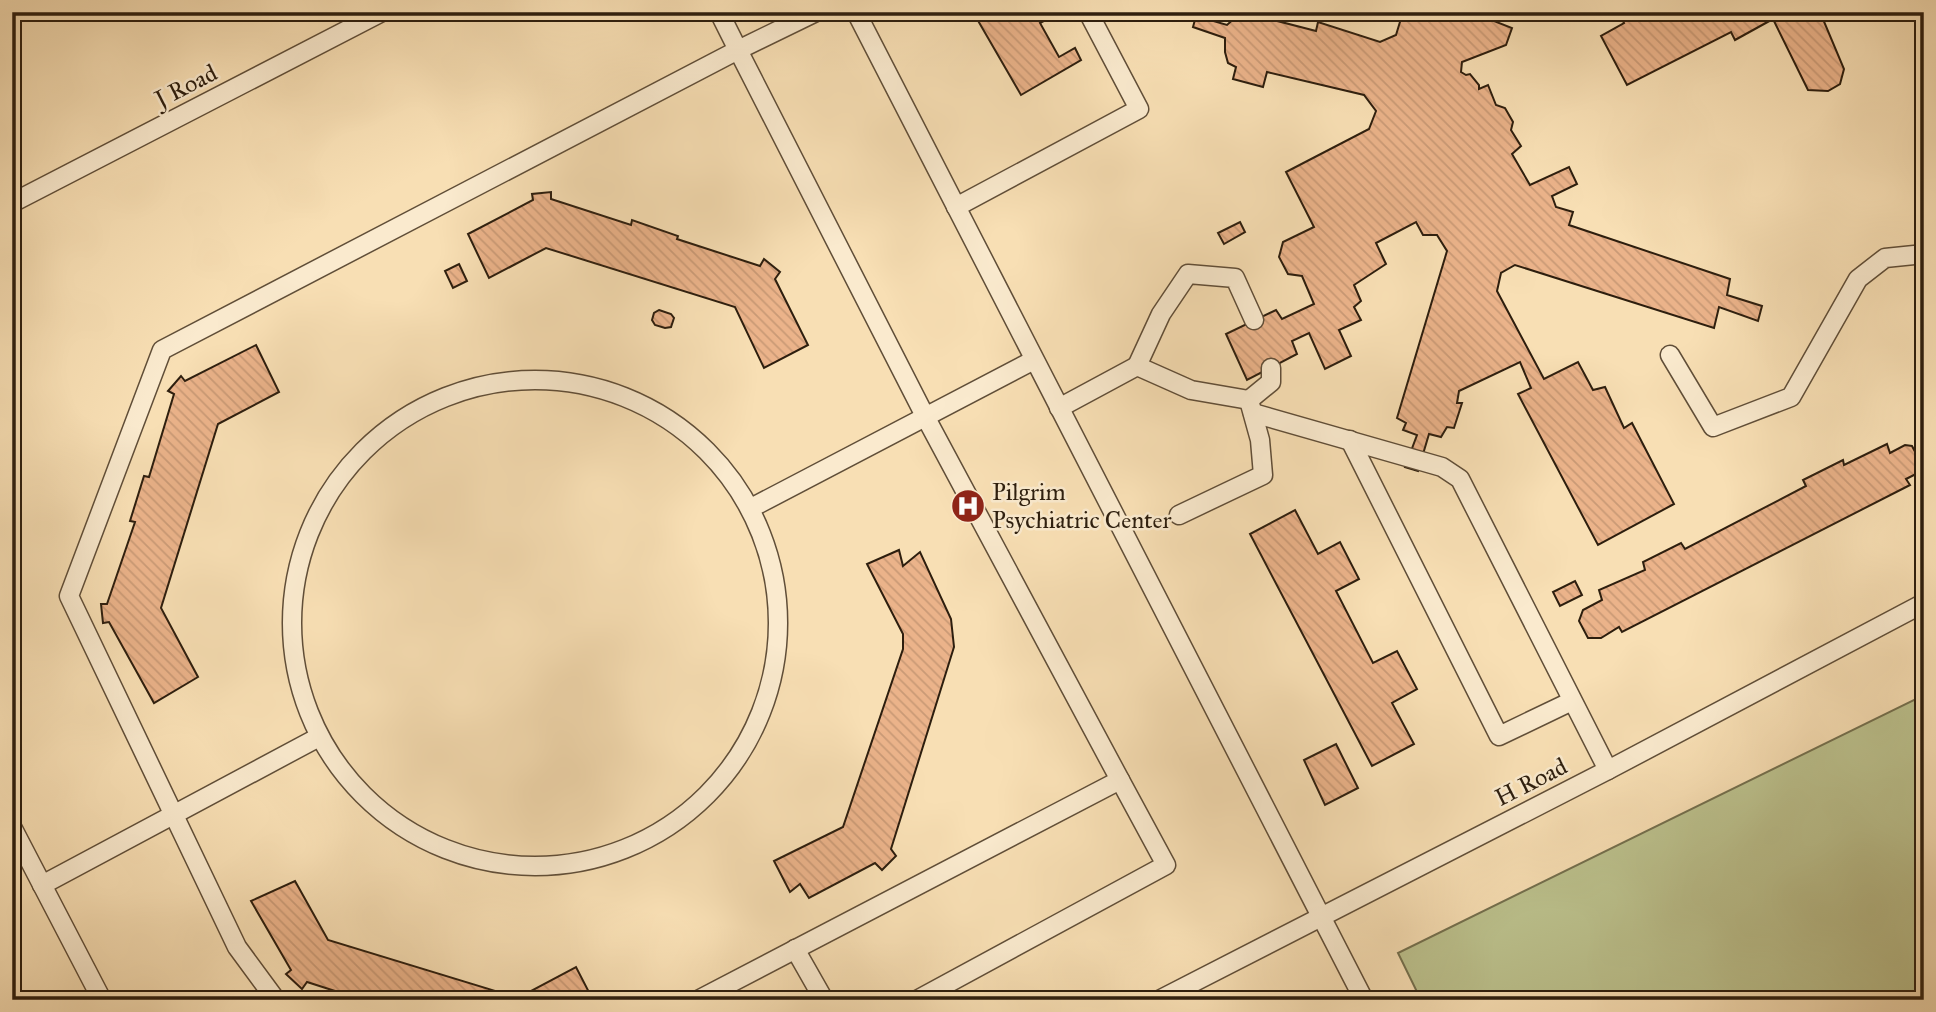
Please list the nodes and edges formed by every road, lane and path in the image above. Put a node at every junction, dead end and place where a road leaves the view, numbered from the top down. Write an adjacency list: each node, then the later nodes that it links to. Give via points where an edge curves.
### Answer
1 (382, 12): 7 (lane, J Road)
2 (719, 12): 6 (lane)
3 (816, 12): 6 (lane)
4 (856, 12): 8 (lane)
5 (1088, 12): 8 (lane, via 1139,109)
6 (738, 50): 17 (lane); 26 (lane, via 162,349 69,596)
7 (12, 203)
8 (956, 207): 12 (lane)
9 (1924, 254): 11 (lane, via 1885,258 1858,279 1791,397 1713,427)
10 (1254, 320): 13 (lane, via 1235,278 1188,274 1161,314)
11 (1670, 355)
12 (1034, 360): 16 (lane); 17 (lane)
13 (1137, 366): 15 (lane, via 1191,390); 16 (lane)
14 (1271, 368): 15 (lane, via 1271,382)
15 (1251, 407): 18 (lane); 20 (lane, via 1263,475)
16 (1059, 408): 29 (lane)
17 (926, 418): 19 (lane); 25 (lane)
18 (1350, 440): 22 (lane, via 1443,467 1460,479); 22 (lane, via 1499,736)
19 (751, 508): 23 (lane, via 712,454 659,413 597,387 531,379 464,390 421,407 382,433 335,483 304,543 291,610 297,677); 23 (lane, via 770,554 780,623 770,692 741,755 695,808 660,833 622,851 547,867 472,858 402,828 346,777)
20 (1179, 515)
21 (1924, 603): 24 (lane, H Road)
22 (1572, 701): 24 (lane)
23 (319, 737): 26 (lane)
24 (1608, 770): 29 (lane, H Road)
25 (1120, 780): 30 (lane); 35 (lane, via 1166,865)
26 (173, 816): 28 (lane); 32 (lane, via 237,947)
27 (12, 827): 28 (lane)
28 (42, 885): 31 (lane)
29 (1321, 916): 36 (lane, H Road); 37 (lane)
30 (795, 949): 33 (lane); 34 (lane)
31 (102, 1000)
32 (276, 1000)
33 (698, 1000)
34 (824, 1000)
35 (917, 1000)
36 (1159, 1000)
37 (1364, 1000)

